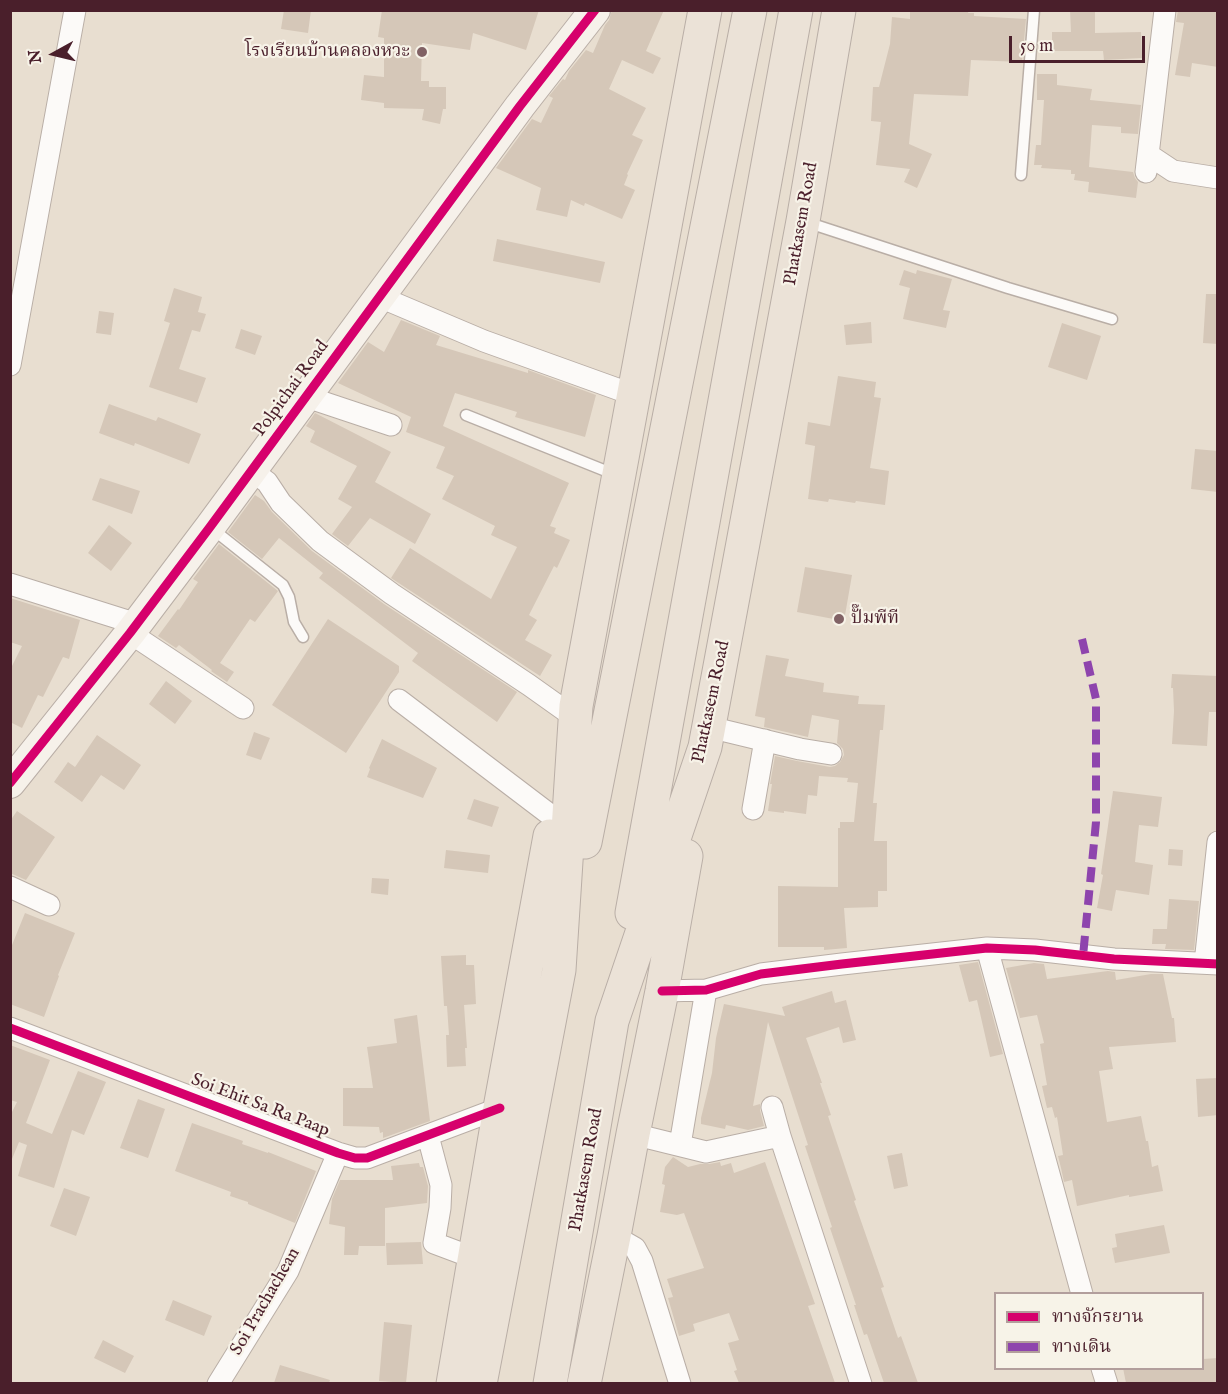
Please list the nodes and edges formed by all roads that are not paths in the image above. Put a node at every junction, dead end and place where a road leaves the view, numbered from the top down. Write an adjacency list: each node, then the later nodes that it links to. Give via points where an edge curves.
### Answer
1 (75, 10): 14 (street)
2 (595, 10): 12 (street, Polpichai Road)
3 (705, 10): 15 (highway)
4 (750, 10): 39 (highway)
5 (796, 10): 42 (highway)
6 (839, 10): 11 (highway, Phatkasem Road)
7 (1034, 10): 9 (lane)
8 (1165, 10): 10 (street, via 1148,164)
9 (1022, 175)
10 (1218, 178)
11 (803, 221): 13 (lane); 28 (highway, Phatkasem Road)
12 (380, 297): 15 (street, via 484,341); 16 (street, Polpichai Road)
13 (1112, 319)
14 (10, 365)
15 (634, 395): 20 (highway)
16 (306, 397): 18 (street); 19 (street, Polpichai Road)
17 (466, 415): 20 (lane)
18 (391, 425)
19 (252, 471): 21 (street, Polpichai Road); 27 (street, via 267,482 280,503 320,541 392,594)
20 (619, 476): 27 (highway)
21 (210, 527): 23 (street, Polpichai Road); 24 (lane, via 283,585 294,622)
22 (10, 584): 23 (street)
23 (133, 628): 26 (street); 31 (street, Polpichai Road)
24 (303, 637)
25 (399, 700): 33 (street)
26 (243, 708)
27 (575, 712): 33 (highway); 39 (highway)
28 (707, 737): 29 (street); 41 (highway); 42 (highway, Phatkasem Road)
29 (765, 740): 30 (street); 32 (street)
30 (831, 754)
31 (10, 783)
32 (753, 808)
33 (554, 817): 45 (highway)
34 (1218, 842): 38 (street)
35 (10, 887): 36 (street)
36 (49, 904)
37 (987, 948): 38 (street); 40 (street, via 761,974); 53 (street)
38 (1211, 964)
39 (559, 970): 55 (highway)
40 (706, 990): 41 (street); 49 (street)
41 (662, 991): 46 (highway)
42 (612, 1021): 54 (highway, Phatkasem Road)
43 (10, 1028): 50 (street, Soi Ehit Sa Ra Paap)
44 (772, 1107): 48 (street)
45 (500, 1108): 47 (street, Soi Ehit Sa Ra Paap); 52 (highway)
46 (633, 1134): 49 (street); 51 (highway)
47 (428, 1136): 50 (street, Soi Ehit Sa Ra Paap, via 367,1158); 52 (street, via 441,1185 434,1243)
48 (780, 1136): 49 (street, via 706,1152); 62 (street)
49 (680, 1145)
50 (338, 1153): 56 (street, Soi Prachachean, via 288,1272)
51 (614, 1236): 60 (highway); 61 (street, via 635,1248 642,1261)
52 (474, 1258): 57 (highway)
53 (1082, 1292)
54 (557, 1344): 58 (highway, Phatkasem Road); 59 (highway)
55 (480, 1378)
56 (218, 1383)
57 (453, 1383)
58 (550, 1383)
59 (554, 1383)
60 (584, 1383)
61 (680, 1383)
62 (861, 1383)

